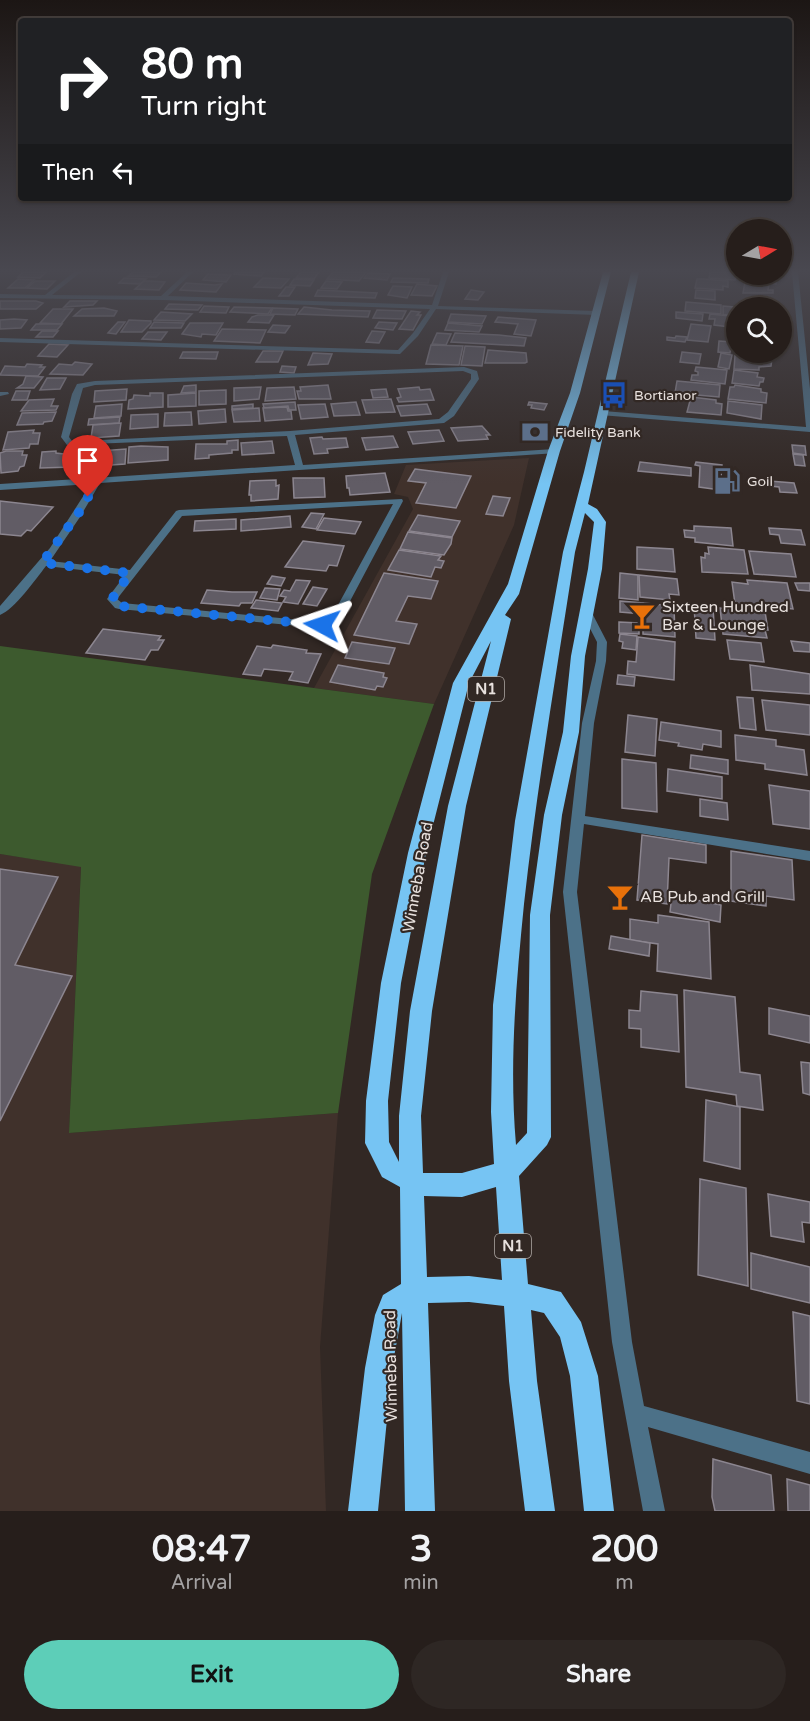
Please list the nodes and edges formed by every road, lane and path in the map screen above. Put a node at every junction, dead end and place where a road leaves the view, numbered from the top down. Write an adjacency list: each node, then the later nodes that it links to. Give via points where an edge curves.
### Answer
1 (84, 343): 2 (street, via 400,352)
2 (409, 343)
3 (588, 343): 9 (highway, Winneba Road / N1)
4 (619, 343): 6 (highway, N1)
5 (802, 343): 7 (street)
6 (603, 413): 7 (street); 13 (highway, N1)
7 (810, 428)
8 (290, 433): 8 (street, via 80,443 70,443 65,437 76,393 81,386 95,383 464,369 474,372 475,379 451,414 441,421); 10 (street)
9 (554, 451): 10 (street); 16 (highway, Winneba Road / N1)
10 (300, 468): 11 (street)
11 (96, 482): 12 (street); 14 (street)
12 (0, 487)
13 (581, 505): 18 (highway, via 600,522); 25 (highway, N1, via 569,552 524,821 503,1005 502,1112 523,1381)
14 (42, 563): 15 (street); 17 (street)
15 (130, 573): 15 (street, via 112,599 119,606 322,625 335,620 399,501 179,513)
16 (515, 584): 18 (highway, via 461,683 417,853 391,983 377,1101 377,1143 390,1169 417,1184 462,1185 507,1172 538,1137 540,915); 24 (highway, Winneba Road / N1, via 457,806 421,1011 410,1116)
17 (0, 612)
18 (587, 613): 19 (street, via 602,642)
19 (578, 819): 20 (street); 21 (street, via 570,892 622,1342)
20 (810, 856)
21 (634, 1413): 22 (street); 27 (street)
22 (810, 1463)
23 (363, 1511): 26 (highway, via 382,1337 391,1306 420,1291 472,1289 552,1302 572,1331 584,1376)
24 (420, 1511)
25 (540, 1511)
26 (599, 1511)
27 (654, 1511)

